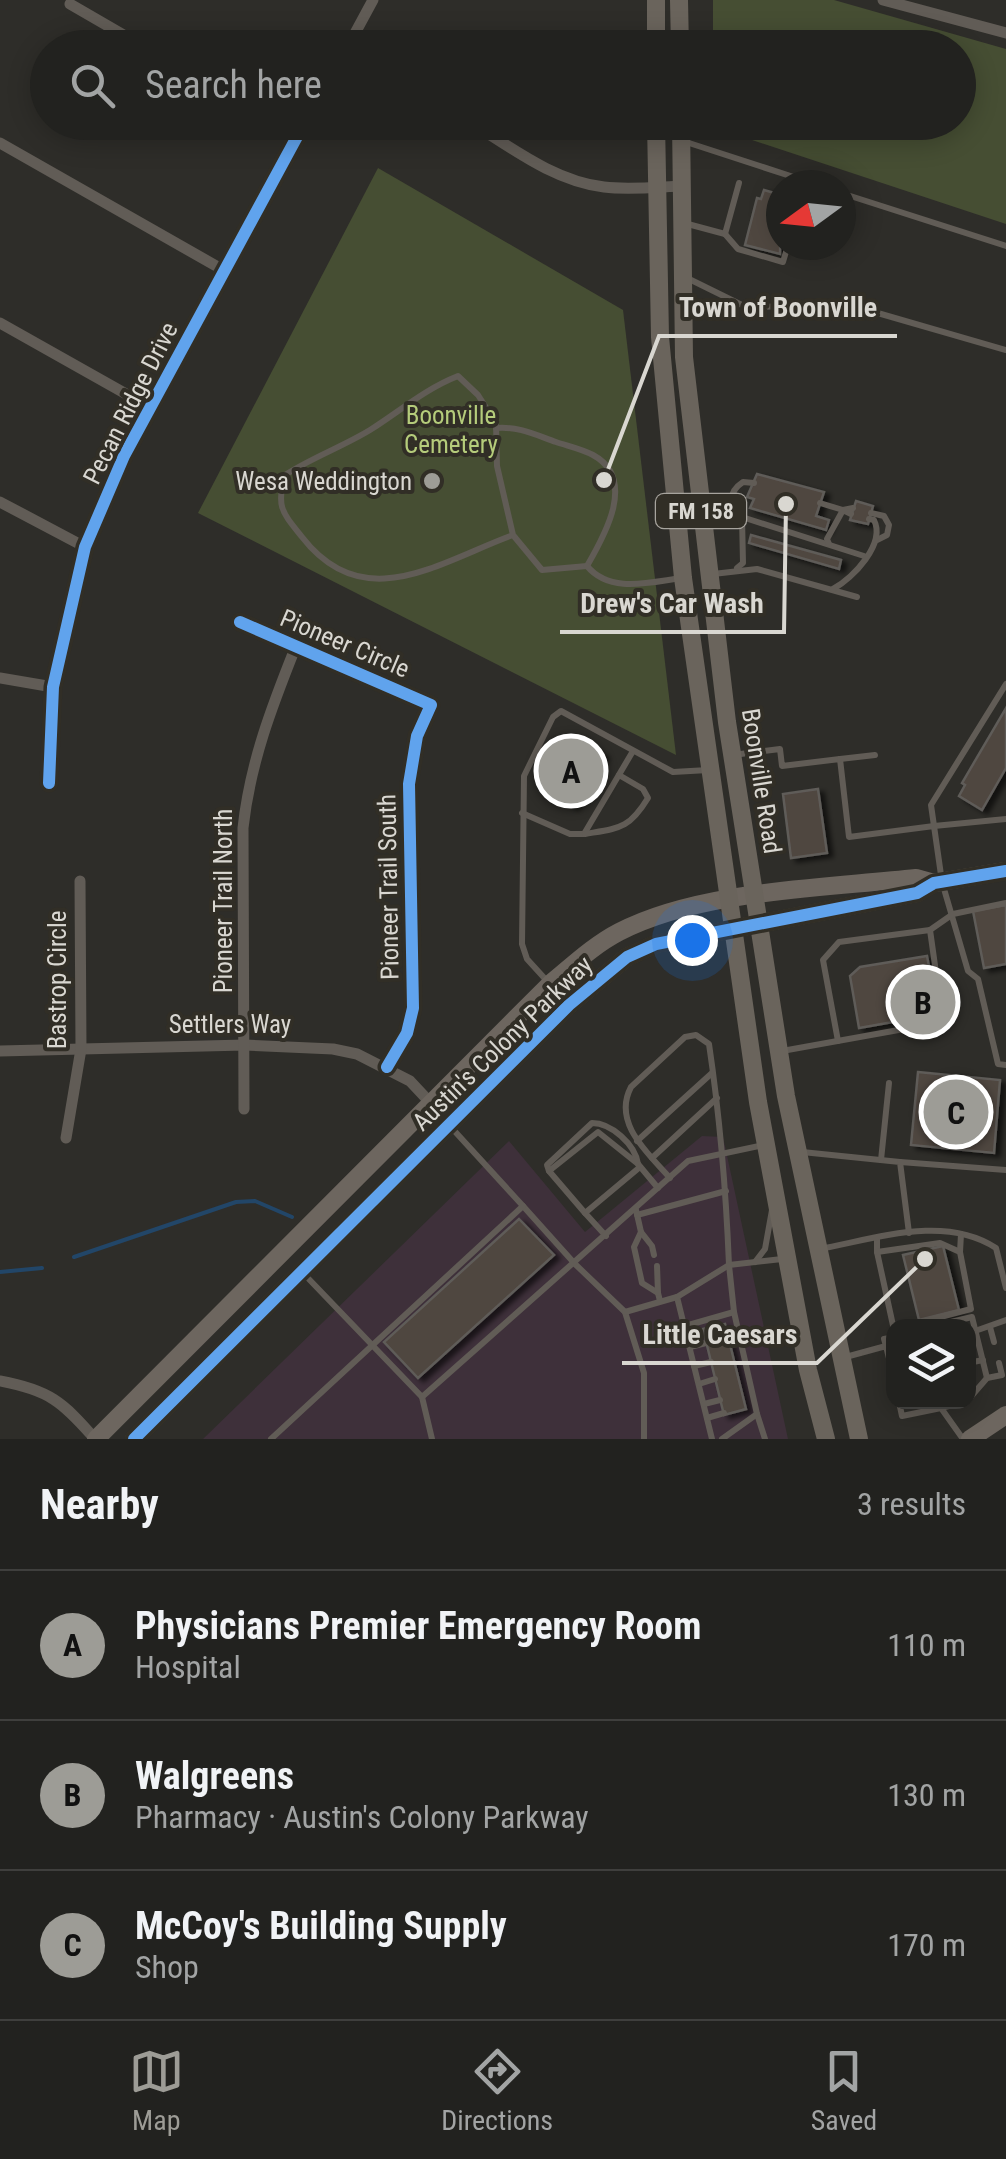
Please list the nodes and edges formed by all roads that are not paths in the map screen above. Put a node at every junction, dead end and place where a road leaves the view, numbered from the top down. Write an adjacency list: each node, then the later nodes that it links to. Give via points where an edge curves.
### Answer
1 (372, 0): 8 (street)
2 (656, 0): 9 (main road)
3 (679, 0): 10 (main road)
4 (883, 0): 5 (street)
5 (905, 3): 11 (street)
6 (70, 4): 7 (street)
7 (115, 30)
8 (357, 30)
9 (656, 30)
10 (680, 30)
11 (1006, 33)
12 (295, 140): 27 (street, Pecan Ridge Drive)
13 (499, 140): 21 (street, via 577,181)
14 (656, 140): 21 (main road, Boonville Road / FM 158)
15 (681, 140): 20 (main road, Boonville Road / FM 158)
16 (702, 140): 18 (lane)
17 (0, 143): 27 (street)
18 (779, 170)
19 (739, 183): 24 (lane)
20 (682, 186): 21 (street); 23 (main road, Boonville Road / FM 158)
21 (656, 187): 45 (main road, Boonville Road / FM 158, via 660,337)
22 (856, 197): 25 (lane)
23 (683, 223): 24 (lane); 28 (main road, Boonville Road / FM 158)
24 (725, 234): 26 (lane, via 738,249)
25 (1006, 246)
26 (766, 257)
27 (224, 271): 31 (street, Pecan Ridge Drive)
28 (684, 277): 30 (lane, via 746,307 850,305); 44 (main road, Boonville Road / FM 158, via 684,358)
29 (0, 323): 31 (street)
30 (1006, 350)
31 (152, 408): 40 (street, Pecan Ridge Drive)
32 (496, 428): 38 (lane); 38 (lane, via 458,376 285,475 279,497 286,518 320,558 364,580 414,575); 42 (lane, via 512,426 594,455 614,478 605,534)
33 (754, 483): 37 (lane, via 733,488 734,512)
34 (0, 502): 40 (street)
35 (820, 503): 39 (lane, via 849,511 830,530)
36 (870, 516): 41 (lane, via 884,516 889,525)
37 (742, 518): 39 (lane); 43 (lane, via 742,563)
38 (513, 535): 42 (lane, via 542,570)
39 (830, 544): 41 (lane)
40 (86, 547): 52 (street, Pecan Ridge Drive)
41 (864, 556): 46 (lane, via 851,579)
42 (587, 566): 45 (lane, via 606,582)
43 (735, 570): 44 (lane); 46 (lane, via 756,569)
44 (707, 575): 45 (main road); 55 (main road, Boonville Road / FM 158)
45 (683, 578): 58 (main road, Boonville Road / FM 158)
46 (832, 590): 47 (lane)
47 (857, 596)
48 (240, 622): 49 (street, Pioneer Circle)
49 (296, 646): 53 (street, Pioneer Circle); 78 (street, Pioneer Trail North, via 247,787)
50 (0, 678): 52 (street)
51 (1006, 684): 63 (lane, via 931,805)
52 (53, 688): 60 (street, Pecan Ridge Drive)
53 (431, 705): 83 (street, Pioneer Trail South, via 410,772 413,1008)
54 (633, 752): 58 (lane, via 673,772); 59 (lane); 61 (lane, via 561,712 524,776)
55 (732, 755): 57 (lane, via 780,749 782,766); 68 (main road, Boonville Road / FM 158)
56 (875, 755): 57 (lane)
57 (840, 759): 63 (lane, via 849,837)
58 (710, 770): 69 (main road, Boonville Road / FM 158)
59 (619, 775): 64 (lane); 64 (lane, via 648,798 624,828)
60 (50, 783)
61 (522, 813): 64 (lane); 75 (lane, via 522,944)
62 (1006, 819): 63 (lane)
63 (934, 826): 67 (lane)
64 (584, 834)
65 (1006, 871): 67 (street, Austin's Colony Parkway)
66 (80, 881): 79 (street, Bastrop Circle)
67 (938, 883): 68 (street, Austin's Colony Parkway, via 916,878); 71 (lane); 72 (street, Austin's Colony Parkway, via 917,893)
68 (754, 896): 69 (street, Austin's Colony Parkway); 72 (main road, Boonville Road / FM 158)
69 (728, 901): 73 (main road, Boonville Road / FM 158); 75 (street, Austin's Colony Parkway, via 639,922 598,944)
70 (1006, 903): 71 (lane)
71 (954, 914): 74 (lane); 82 (lane, via 998,1064)
72 (757, 924): 73 (street, Austin's Colony Parkway); 81 (main road, Boonville Road / FM 158)
73 (732, 928): 76 (street, Austin's Colony Parkway, via 656,944 627,958); 91 (main road, Boonville Road / FM 158)
74 (930, 930): 77 (lane, via 838,942 823,960); 77 (lane, via 943,1022)
75 (551, 984): 76 (lane); 88 (street, Austin's Colony Parkway)
76 (569, 1005): 88 (street, Austin's Colony Parkway)
77 (838, 1041): 81 (lane)
78 (245, 1044): 79 (street, Settlers Way); 83 (street, Settlers Way, via 333,1049); 87 (street, Pioneer Trail North)
79 (81, 1049): 80 (street, Settlers Way); 89 (street, Bastrop Circle)
80 (0, 1051)
81 (778, 1052): 92 (main road, Boonville Road / FM 158)
82 (1006, 1065)
83 (387, 1067): 88 (street, Settlers Way)
84 (713, 1072): 86 (lane); 90 (lane); 90 (lane, via 710,1044 702,1036 685,1037 628,1092 630,1133)
85 (889, 1082): 95 (lane)
86 (717, 1098): 93 (lane); 94 (lane)
87 (244, 1109)
88 (440, 1114): 103 (lane); 120 (street, Austin's Colony Parkway); 170 (street, Austin's Colony Parkway)
89 (66, 1138)
90 (637, 1142): 94 (lane)
91 (766, 1145): 93 (lane); 102 (main road, Boonville Road / FM 158)
92 (796, 1152): 95 (lane); 111 (main road, Boonville Road / FM 158)
93 (724, 1156): 99 (lane, via 688,1162); 101 (lane)
94 (652, 1158): 99 (lane)
95 (881, 1160): 96 (lane)
96 (900, 1162): 98 (lane); 107 (lane)
97 (639, 1165): 100 (lane); 105 (lane); 105 (lane, via 598,1132 549,1171)
98 (1006, 1170)
99 (670, 1178): 100 (lane)
100 (658, 1188): 104 (lane)
101 (726, 1191): 104 (lane); 119 (lane)
102 (774, 1194): 115 (main road, Boonville Road / FM 158); 116 (lane, via 765,1249)
103 (523, 1206): 117 (lane); 138 (lane)
104 (636, 1212): 106 (lane); 109 (lane)
105 (585, 1213): 109 (lane)
106 (640, 1232): 114 (lane); 122 (lane, via 634,1247 642,1283)
107 (909, 1233): 108 (lane); 110 (lane)
108 (962, 1234): 113 (lane); 121 (lane, via 996,1248)
109 (606, 1236): 117 (lane)
110 (877, 1239): 111 (lane); 112 (lane)
111 (818, 1249): 115 (main road); 143 (main road, Boonville Road / FM 158)
112 (877, 1252): 113 (lane, via 940,1243); 126 (lane)
113 (960, 1252): 127 (lane, via 971,1309)
114 (654, 1255)
115 (786, 1258): 116 (lane); 178 (main road, Boonville Road / FM 158)
116 (755, 1262): 119 (lane)
117 (576, 1264): 124 (lane); 158 (lane)
118 (657, 1266): 122 (lane)
119 (729, 1266): 123 (lane); 125 (lane)
120 (302, 1272): 138 (lane); 171 (street, Austin's Colony Parkway)
121 (1006, 1288)
122 (658, 1297): 123 (lane); 124 (lane)
123 (678, 1297): 129 (lane)
124 (625, 1312): 174 (lane, via 644,1373)
125 (734, 1312): 129 (lane); 132 (lane)
126 (891, 1319)
127 (933, 1319)
128 (1006, 1320): 130 (lane)
129 (684, 1326): 140 (lane)
130 (990, 1327): 131 (lane); 137 (lane)
131 (976, 1331)
132 (739, 1333): 134 (lane); 141 (lane)
133 (976, 1335): 144 (lane)
134 (728, 1336)
135 (886, 1338): 139 (lane)
136 (706, 1342): 140 (lane)
137 (994, 1342)
138 (371, 1344): 158 (lane); 172 (lane)
139 (886, 1346): 143 (lane)
140 (690, 1347): 148 (lane)
141 (744, 1353): 142 (lane); 149 (lane)
142 (733, 1356)
143 (841, 1358): 179 (main road, Boonville Road / FM 158)
144 (983, 1360): 145 (lane); 151 (lane)
145 (976, 1361)
146 (711, 1362): 148 (lane)
147 (999, 1364): 151 (lane, via 1002,1375)
148 (694, 1366): 154 (lane)
149 (748, 1370): 150 (lane); 155 (lane)
150 (737, 1373)
151 (988, 1378): 156 (lane)
152 (715, 1379): 154 (lane)
153 (0, 1381): 170 (street, via 34,1387 68,1408)
154 (699, 1384): 160 (lane)
155 (752, 1390): 157 (lane); 161 (lane)
156 (976, 1390)
157 (742, 1393)
158 (422, 1397): 173 (lane)
159 (720, 1400): 160 (lane)
160 (704, 1404): 169 (lane)
161 (755, 1405): 162 (lane); 167 (lane)
162 (746, 1408)
163 (900, 1409): 164 (lane, via 902,1416)
164 (921, 1409)
165 (943, 1409): 180 (lane)
166 (724, 1413): 169 (lane)
167 (757, 1414): 176 (lane); 177 (lane)
168 (1006, 1415): 181 (street)
169 (707, 1418): 175 (lane)
170 (96, 1439)
171 (134, 1439)
172 (270, 1439)
173 (432, 1439)
174 (644, 1439)
175 (712, 1439)
176 (722, 1439)
177 (764, 1439)
178 (826, 1439)
179 (859, 1439)
180 (962, 1439)
181 (970, 1439)

